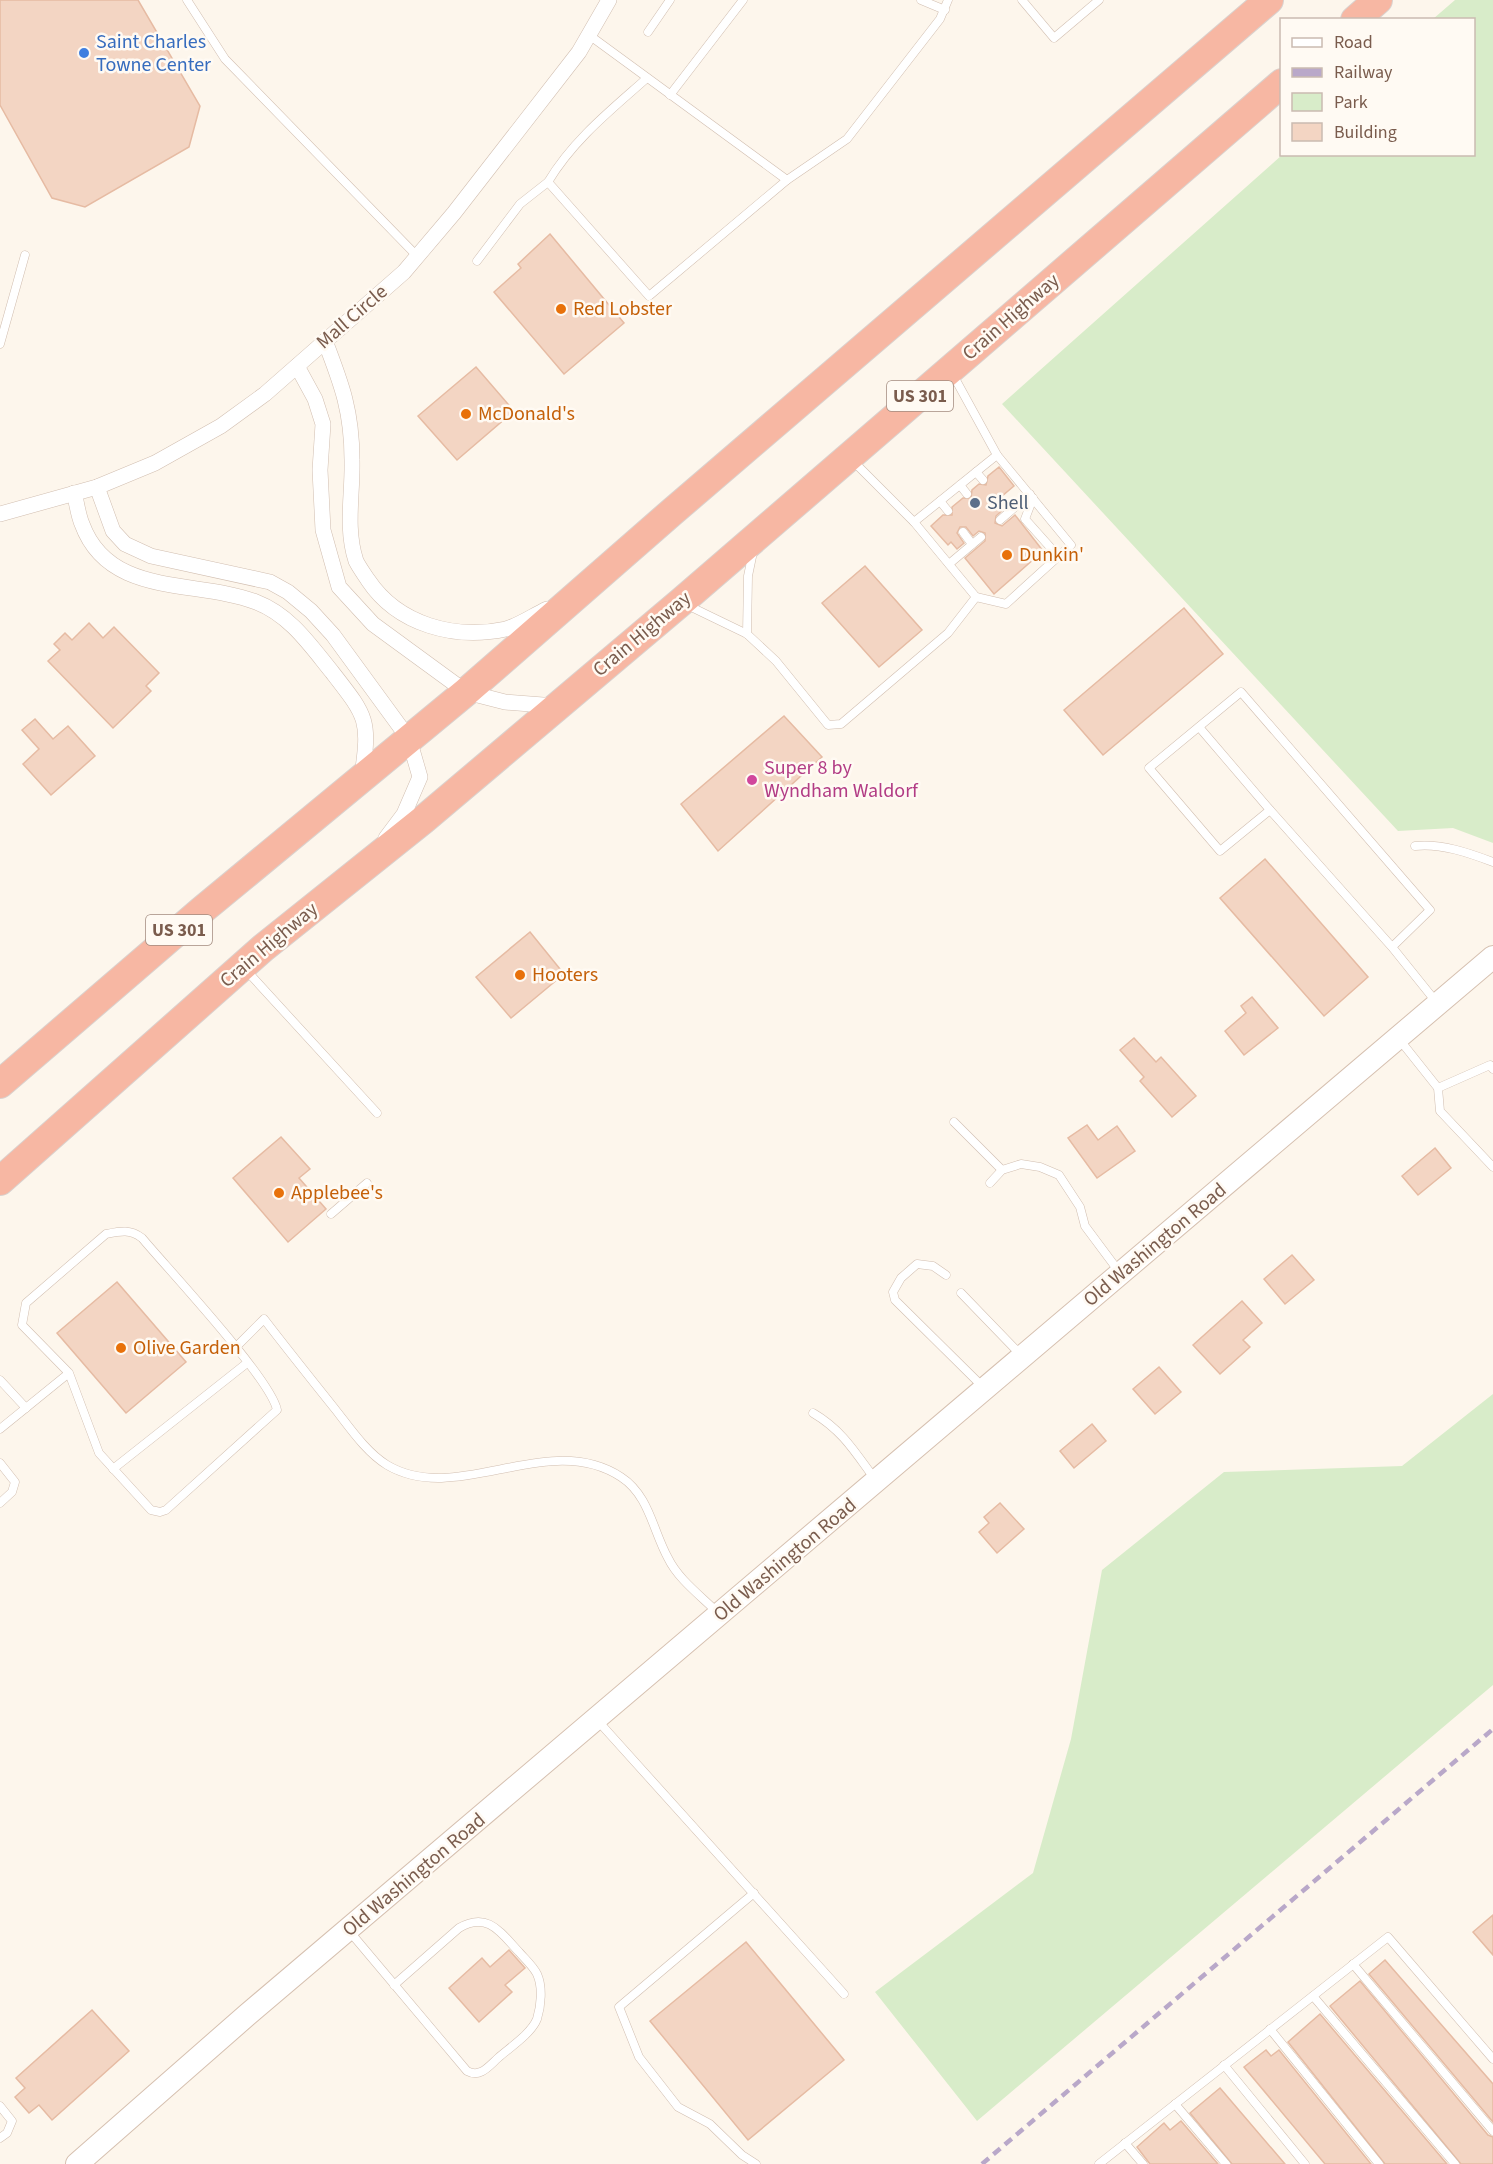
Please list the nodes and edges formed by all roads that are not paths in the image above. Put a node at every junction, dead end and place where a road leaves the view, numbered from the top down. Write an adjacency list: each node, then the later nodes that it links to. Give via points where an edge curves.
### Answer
1 (187, 0): 21 (lane, via 225,59)
2 (609, 0): 14 (street, Mall Circle)
3 (670, 0): 13 (lane)
4 (743, 0): 17 (lane)
5 (921, 0): 11 (lane)
6 (948, 0): 11 (lane)
7 (1022, 0): 8 (lane, via 1054,38)
8 (1099, 0)
9 (1269, 0): 47 (highway, US 301)
10 (1378, 0): 12 (highway)
11 (945, 10): 18 (lane, via 847,139)
12 (1357, 18)
13 (648, 32)
14 (589, 35): 15 (lane); 21 (street, Mall Circle, via 544,98)
15 (647, 78): 17 (lane); 19 (lane, via 579,140)
16 (1280, 84): 26 (highway, Crain Highway / US 301)
17 (670, 95): 18 (lane)
18 (787, 180): 19 (lane, via 649,296)
19 (548, 182): 22 (lane, via 520,204)
20 (26, 255): 24 (lane)
21 (417, 256): 23 (street, Mall Circle)
22 (477, 261)
23 (325, 341): 25 (street, Mall Circle); 47 (street, via 346,395 352,461 350,527 356,561 390,605 444,631 480,633 509,628)
24 (0, 344)
25 (297, 366): 32 (street, Mall Circle, via 265,394 187,447); 51 (street, via 323,424 323,530 339,587 373,624)
26 (950, 369): 27 (lane); 28 (highway, Crain Highway / US 301)
27 (997, 455): 29 (lane); 35 (lane)
28 (848, 457): 40 (lane); 42 (highway, Crain Highway / US 301)
29 (976, 472): 30 (lane); 31 (lane)
30 (983, 480)
31 (960, 485): 34 (lane); 36 (lane)
32 (97, 487): 33 (street, Mall Circle); 54 (street, via 113,531 125,544 150,556 270,582 302,603 333,635)
33 (74, 493): 38 (street, Mall Circle); 55 (street, via 82,524 94,548 116,568 144,581 225,592 258,603 298,629 361,709 366,729)
34 (967, 494)
35 (1031, 496): 39 (lane); 45 (lane, via 1025,519); 45 (lane, via 1071,545)
36 (940, 501): 37 (lane); 40 (lane)
37 (948, 511)
38 (0, 514)
39 (1000, 520)
40 (914, 522): 46 (lane)
41 (963, 532): 44 (lane)
42 (757, 536): 49 (highway, Crain Highway / US 301); 50 (lane, via 748,576)
43 (981, 537): 44 (lane)
44 (972, 544): 46 (lane)
45 (1058, 556): 48 (lane, via 1006,604)
46 (949, 564): 48 (lane)
47 (579, 592): 51 (highway, US 301)
48 (976, 597): 50 (lane, via 948,633 834,726 828,725 776,661)
49 (681, 602): 50 (lane); 52 (highway, Crain Highway / US 301)
50 (747, 634)
51 (466, 692): 52 (street, via 505,702); 54 (highway, US 301)
52 (556, 706): 59 (highway, Crain Highway / US 301)
53 (1199, 727): 56 (lane); 56 (lane, via 1149,768 1220,851); 60 (lane, via 1241,692 1430,910)
54 (409, 739): 55 (highway, US 301); 59 (street, via 420,777 404,814)
55 (361, 779): 66 (highway, US 301)
56 (1270, 810): 60 (lane)
57 (1415, 846): 58 (lane, via 1458,850)
58 (1493, 862)
59 (366, 866): 62 (highway, Crain Highway / US 301)
60 (1392, 947): 63 (lane)
61 (1493, 957): 63 (main road, Old Washington Road)
62 (243, 966): 68 (lane); 72 (highway, Crain Highway / US 301)
63 (1437, 1004): 64 (main road, Old Washington Road)
64 (1398, 1038): 67 (lane); 76 (main road, Old Washington Road)
65 (1492, 1067): 67 (lane)
66 (0, 1084)
67 (1438, 1088): 70 (lane, via 1440,1112)
68 (377, 1113)
69 (954, 1122): 71 (lane)
70 (1493, 1167)
71 (1002, 1170): 73 (lane); 76 (lane, via 1021,1164 1059,1174 1080,1207 1084,1226)
72 (0, 1181)
73 (990, 1183)
74 (367, 1184): 75 (lane)
75 (331, 1214)
76 (1120, 1274): 80 (main road, Old Washington Road)
77 (946, 1275): 84 (lane, via 933,1266 917,1264 897,1285 893,1292 895,1300)
78 (961, 1293): 80 (lane)
79 (235, 1348): 81 (lane); 82 (lane, via 142,1238 124,1231 106,1234 26,1303 22,1325); 92 (lane, via 264,1319 356,1436 377,1457 415,1476 444,1479 543,1462 589,1464 616,1474 633,1487 644,1503 668,1560)
80 (1023, 1357): 84 (main road, Old Washington Road)
81 (248, 1363): 89 (lane); 89 (lane, via 277,1410 166,1510 151,1510)
82 (69, 1373): 85 (lane); 89 (lane, via 99,1453)
83 (0, 1380): 85 (lane)
84 (985, 1390): 90 (main road, Old Washington Road)
85 (26, 1408): 87 (lane)
86 (813, 1413): 90 (lane, via 842,1434)
87 (0, 1429)
88 (0, 1463): 91 (lane, via 15,1482 12,1492)
89 (113, 1469)
90 (876, 1482): 92 (main road, Old Washington Road)
91 (0, 1503)
92 (720, 1615): 93 (main road, Old Washington Road)
93 (597, 1720): 94 (lane); 95 (main road, Old Washington Road)
94 (754, 1893): 98 (lane); 109 (lane, via 619,2007 639,2057 678,2107 710,2124)
95 (349, 1931): 97 (lane); 108 (main road, Old Washington Road)
96 (1353, 1964): 99 (lane); 101 (lane, via 1388,1937); 105 (lane)
97 (394, 1985): 97 (lane, via 472,2074 483,2072 534,2025 540,2009 536,1973 496,1927 483,1922 472,1921 459,1928)
98 (844, 1994)
99 (1313, 1996): 100 (lane); 115 (lane)
100 (1270, 2029): 102 (lane); 114 (lane)
101 (1493, 2059)
102 (1224, 2065): 103 (lane); 113 (lane)
103 (1175, 2104): 107 (lane); 112 (lane)
104 (0, 2106): 106 (lane, via 12,2121)
105 (1493, 2131)
106 (0, 2138)
107 (1125, 2143): 110 (lane); 111 (lane)
108 (77, 2164)
109 (756, 2164)
110 (1099, 2164)
111 (1143, 2164)
112 (1226, 2164)
113 (1305, 2164)
114 (1379, 2164)
115 (1455, 2164)

